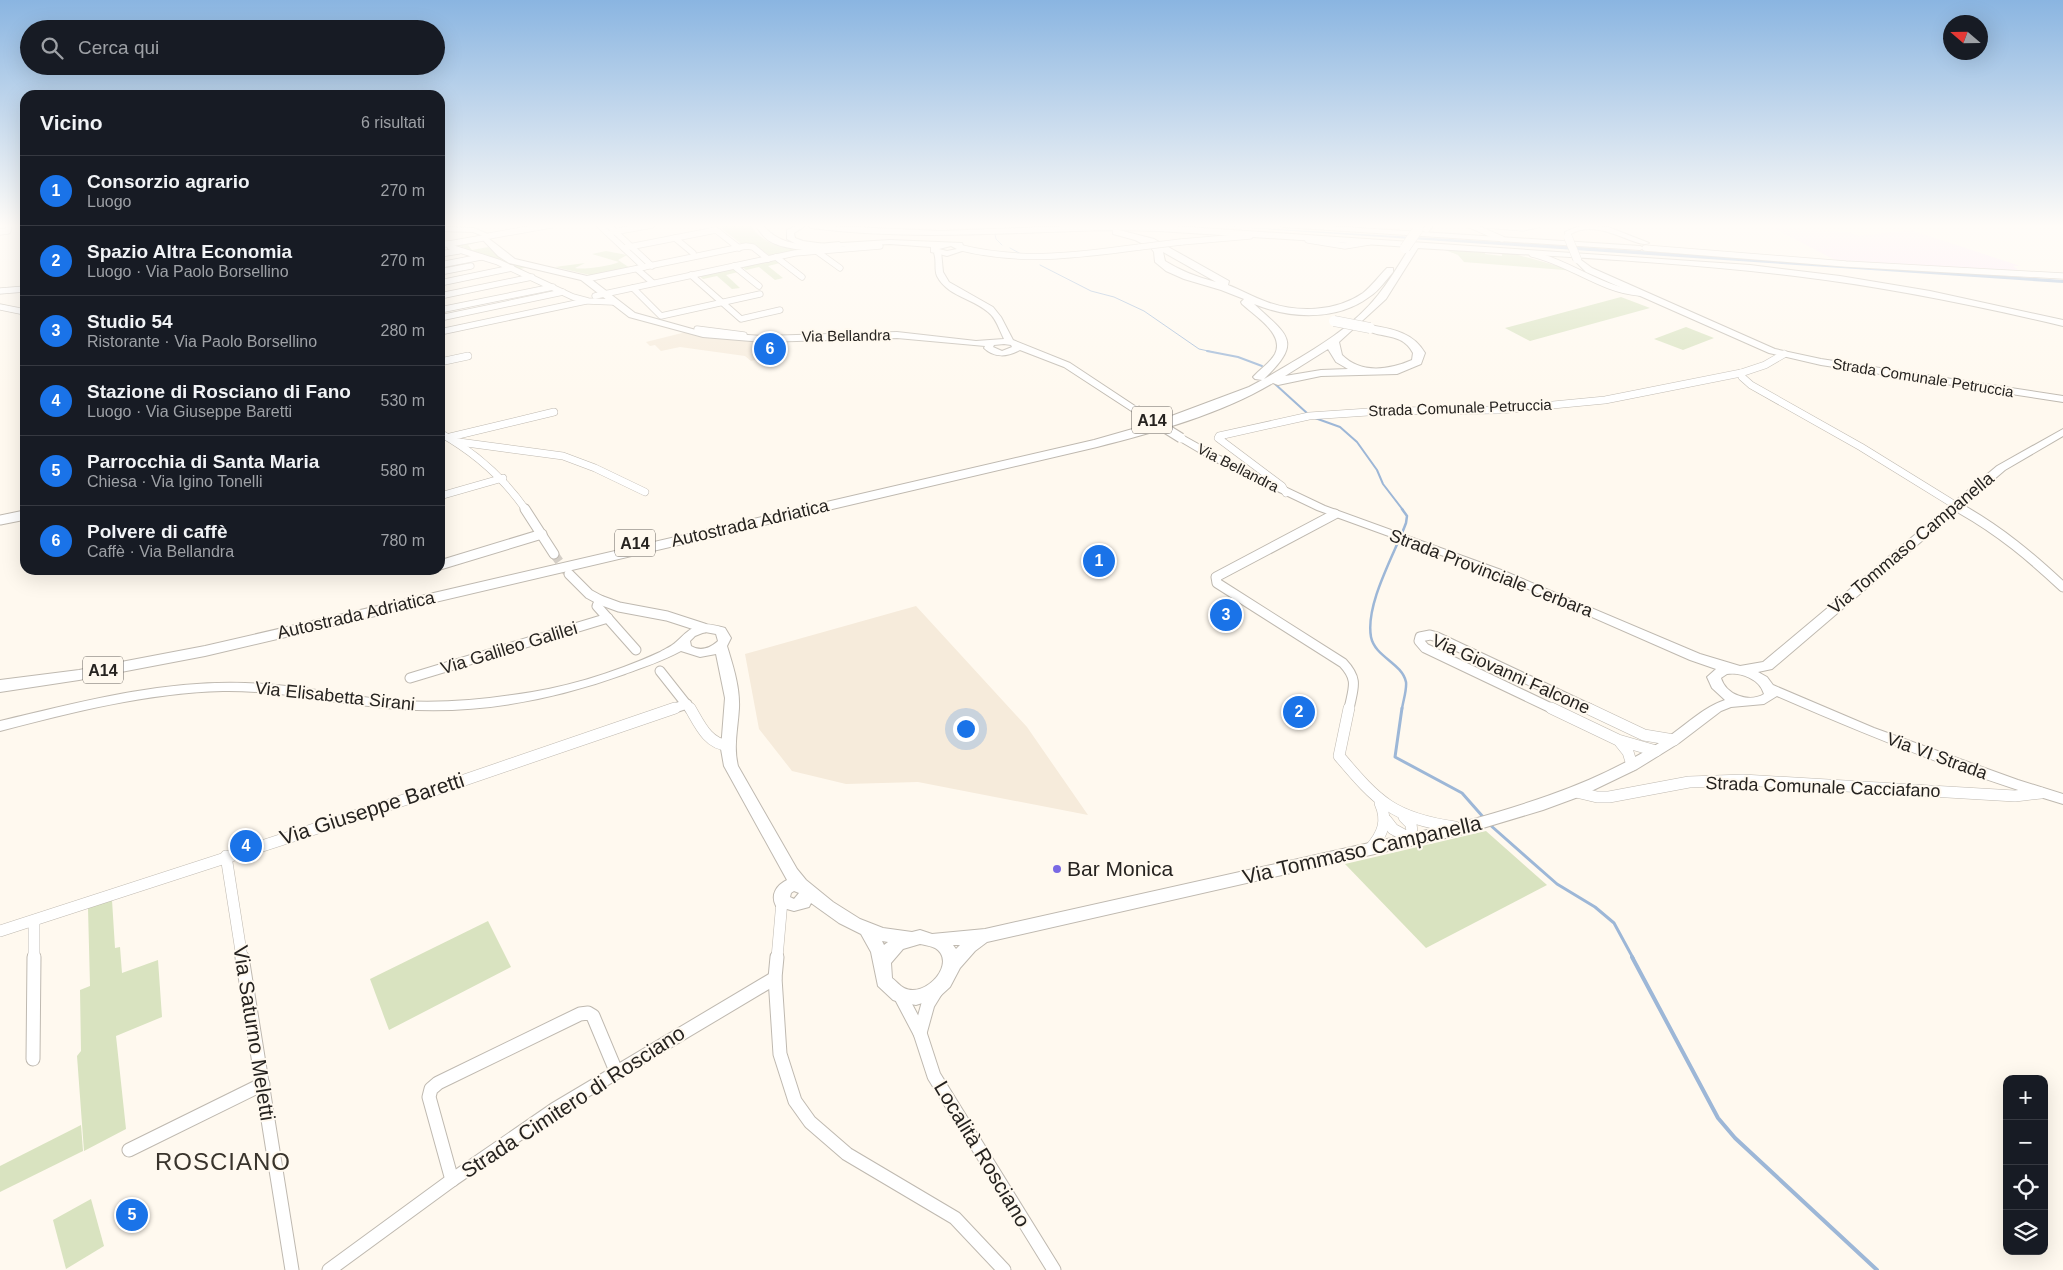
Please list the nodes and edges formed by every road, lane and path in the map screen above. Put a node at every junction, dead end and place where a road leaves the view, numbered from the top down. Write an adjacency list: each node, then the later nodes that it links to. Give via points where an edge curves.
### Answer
1 (497, 284): 24 (street)
2 (547, 284): 16 (street)
3 (590, 284): 25 (main road, Via Bellandra)
4 (652, 284): 17 (street)
5 (701, 284): 28 (street)
6 (948, 284): 37 (main road, via 991,310 1001,322)
7 (1210, 284): 20 (highway, A14)
8 (1225, 284): 20 (highway, A14)
9 (1376, 284): 20 (highway, A14, via 1362,298 1319,312 1275,308)
10 (1380, 284): 48 (highway, Autostrada Adriatica / A14, via 1349,321)
11 (1388, 284): 40 (highway, Autostrada Adriatica / A14, via 1379,300 1358,322)
12 (1610, 284): 22 (street, bridge)
13 (1620, 284): 22 (main road, Strada Comunale Petruccia, bridge)
14 (1876, 284): 34 (highway)
15 (1887, 284): 34 (highway)
16 (553, 287): 21 (street); 30 (street)
17 (633, 288): 25 (street); 28 (street, via 661,316)
18 (20, 289): 19 (street)
19 (0, 291)
20 (1236, 291): 46 (highway, A14, bridge, via 1273,310 1403,337 1419,353 1417,362 1410,367); 48 (highway, A14, via 1282,339 1280,358)
21 (563, 292): 26 (street); 33 (street)
22 (1639, 293): 43 (main road, Strada Comunale Petruccia)
23 (760, 294): 28 (street)
24 (445, 295)
25 (601, 295): 26 (street); 26 (street); 27 (main road, Via Bellandra)
26 (588, 301): 27 (street); 36 (street)
27 (613, 302): 38 (main road, Via Bellandra, via 643,319 704,334)
28 (722, 303): 31 (street, via 740,319)
29 (0, 307): 32 (street)
30 (445, 309)
31 (780, 310)
32 (20, 311)
33 (445, 317)
34 (2063, 323)
35 (697, 329): 38 (street, Via Bellandra)
36 (445, 331)
37 (1004, 333): 41 (main road); 42 (main road)
38 (736, 336): 39 (street, Via Bellandra); 41 (main road, Via Bellandra, via 766,340 897,335)
39 (776, 337)
40 (1334, 341): 46 (highway, A14, via 1333,352 1340,360 1352,367); 48 (highway, Autostrada Adriatica / A14)
41 (992, 344): 42 (main road, Via Bellandra, via 995,352)
42 (1013, 346): 58 (main road, Via Bellandra, bridge, via 1067,365 1181,438)
43 (1784, 354): 47 (street, Strada Comunale Petruccia); 49 (main road, Strada Comunale Petruccia)
44 (468, 356): 45 (street)
45 (445, 361)
46 (1374, 372): 48 (highway, A14, via 1305,375)
47 (1742, 373): 51 (street, Strada Comunale Petruccia, via 1571,404 1500,410 1383,411); 60 (street, via 1751,385)
48 (1254, 385): 80 (highway, Autostrada Adriatica / A14, via 1166,416 1074,442 204,643); 85 (highway, Autostrada Adriatica / A14, via 1173,421 1068,449 205,651)
49 (2063, 399)
50 (554, 412): 54 (street)
51 (1312, 416): 58 (street, Via Bellandra, via 1218,438)
52 (2063, 432): 60 (main road, Via Tommaso Campanella, via 2001,468)
53 (445, 435): 54 (street)
54 (450, 437): 55 (street)
55 (459, 442): 56 (street); 57 (street, via 563,456)
56 (503, 478): 59 (street); 64 (street)
57 (645, 492)
58 (1286, 492): 61 (main road, Strada Provinciale Cerbara)
59 (445, 495)
60 (1955, 505): 68 (street, via 2025,551); 77 (main road, Via Tommaso Campanella)
61 (1334, 514): 76 (main road, Strada Provinciale Cerbara, via 1509,577); 102 (street, via 1216,578 1217,583 1336,658 1353,674 1354,684 1338,756)
62 (20, 516): 63 (street)
63 (0, 520)
64 (542, 534): 65 (street); 66 (street)
65 (554, 554)
66 (445, 563)
67 (569, 574): 69 (street, Via Galileo Galilei)
68 (2063, 587)
69 (600, 600): 70 (street, Via Galileo Galilei, via 597,606); 71 (street, Via Galileo Galilei)
70 (608, 618): 74 (street, Via Galileo Galilei); 81 (street, Via Galileo Galilei)
71 (685, 621): 72 (street, Via Galileo Galilei); 73 (street, via 690,625)
72 (704, 628): 73 (main road); 75 (main road, via 724,634)
73 (692, 645): 75 (main road); 92 (main road, Via Elisabetta Sirani, via 592,681 504,701 425,706 262,688 199,687 133,695)
74 (636, 650)
75 (722, 654): 96 (main road, via 733,701)
76 (1694, 657): 78 (main road, Strada Provinciale Cerbara); 83 (main road, Strada Provinciale Cerbara, via 1707,666)
77 (1767, 666): 78 (main road); 84 (main road, via 1764,673)
78 (1737, 670): 83 (main road, via 1723,670); 84 (main road, Strada Provinciale Cerbara)
79 (660, 671): 89 (street)
80 (0, 675)
81 (410, 678)
82 (1527, 680): 86 (street); 86 (street, Via Giovanni Falcone, via 1437,637 1420,637 1418,641 1425,648); 93 (street, Via Giovanni Falcone)
83 (1716, 682): 87 (main road, Strada Provinciale Cerbara, via 1730,696); 90 (main road, via 1719,698)
84 (1768, 685): 88 (main road, via 1771,696); 91 (main road, Via VI Strada)
85 (0, 686)
86 (1516, 691): 94 (street, Via Giovanni Falcone)
87 (1744, 701): 88 (main road, Strada Provinciale Cerbara); 90 (main road, Via Tommaso Campanella)
88 (1765, 701): 91 (main road, Via VI Strada)
89 (687, 704): 96 (street, via 710,738 720,745); 108 (street, Via Giuseppe Baretti, via 444,787)
90 (1716, 708): 95 (main road, Via Tommaso Campanella)
91 (1813, 708): 100 (main road, Via VI Strada)
92 (0, 726)
93 (1644, 734): 95 (street, Via Giovanni Falcone); 97 (street)
94 (1618, 740): 97 (street, Via Giovanni Falcone); 98 (street, via 1628,752)
95 (1674, 740): 97 (main road, Via Tommaso Campanella)
96 (728, 745): 109 (main road, via 731,765 742,790 777,844)
97 (1656, 751): 98 (main road, Via Tommaso Campanella)
98 (1632, 765): 99 (main road, Via Tommaso Campanella)
99 (1576, 792): 100 (street, Strada Comunale Cacciafano, via 1610,797 1689,782 1743,780 2015,796); 105 (main road, Via Tommaso Campanella)
100 (2041, 793): 101 (main road, Via VI Strada)
101 (2063, 799)
102 (1380, 802): 103 (street); 104 (street)
103 (1404, 817): 105 (street); 106 (street, via 1411,824)
104 (1386, 820): 106 (street, via 1393,829); 107 (street, via 1378,840)
105 (1470, 826): 106 (main road, Via Tommaso Campanella)
106 (1413, 840): 107 (main road, Via Tommaso Campanella)
107 (1369, 850): 113 (main road, Via Tommaso Campanella)
108 (226, 856): 110 (street, Via Giuseppe Baretti); 124 (street, Via Saturno Meletti)
109 (795, 895): 111 (main road, via 823,904); 118 (street, via 780,919)
110 (34, 920): 112 (street, Via Giuseppe Baretti); 122 (street)
111 (867, 930): 114 (main road); 116 (main road, via 879,950)
112 (0, 931)
113 (985, 936): 115 (main road, Via Tommaso Campanella); 117 (main road, Via Tommaso Campanella, via 969,946)
114 (913, 938): 115 (main road); 116 (main road, via 893,946)
115 (934, 940): 117 (main road, via 945,947)
116 (882, 963): 120 (main road, via 884,981)
117 (953, 964): 119 (main road, via 950,976)
118 (775, 978): 123 (street, Strada Cimitero di Rosciano); 129 (street, via 780,1054 795,1101 810,1122 847,1154 955,1218)
119 (936, 991): 120 (main road, via 914,997); 121 (street, via 928,1004)
120 (899, 994): 121 (street, Località Rosciano)
121 (920, 1033): 130 (street, Località Rosciano, via 934,1076)
122 (33, 1059)
123 (616, 1071): 126 (street, Strada Cimitero di Rosciano); 126 (street, via 593,1016 588,1013 438,1083 431,1089 429,1097)
124 (263, 1084): 125 (street); 127 (street, Via Saturno Meletti)
125 (129, 1150)
126 (452, 1180): 128 (street, Strada Cimitero di Rosciano)
127 (292, 1270)
128 (329, 1270)
129 (1004, 1270)
130 (1054, 1270)

